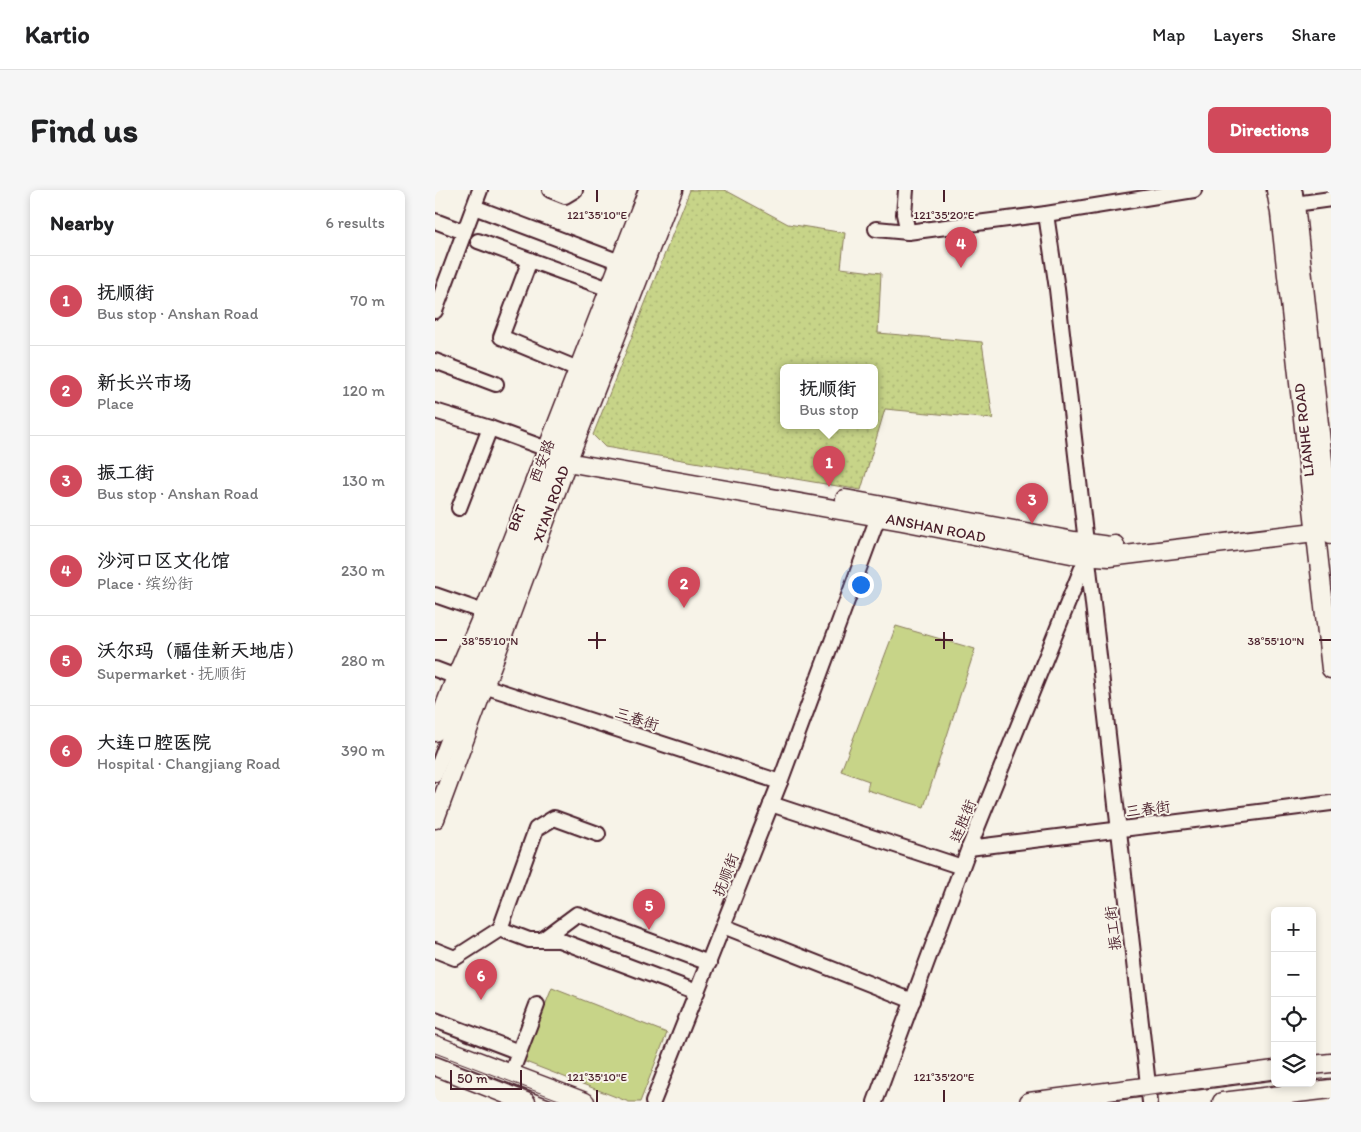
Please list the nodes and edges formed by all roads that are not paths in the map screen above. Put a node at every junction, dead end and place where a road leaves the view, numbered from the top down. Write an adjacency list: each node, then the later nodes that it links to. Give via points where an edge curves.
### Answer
1 (550, 190): 2 (street, via 565,196)
2 (575, 190)
3 (650, 190): 20 (main road, 西安路); 29 (street, BRT)
4 (673, 190): 29 (main road, XI'AN ROAD)
5 (906, 190): 17 (street, via 904,214)
6 (1190, 190): 7 (street); 13 (street)
7 (1194, 190)
8 (1276, 190): 32 (main road, LIANHE ROAD)
9 (477, 191): 12 (street)
10 (1294, 194): 11 (street); 32 (main road, LIANHE ROAD)
11 (1324, 196)
12 (474, 207): 16 (street); 20 (street)
13 (1046, 214): 17 (street); 33 (street, 振工街)
14 (435, 221): 16 (street)
15 (876, 229): 17 (street)
16 (465, 232): 21 (street)
17 (908, 232)
18 (478, 241): 19 (street)
19 (530, 260): 22 (street); 25 (street, via 501,337)
20 (620, 262): 22 (main road, 西安路)
21 (439, 289): 23 (street)
22 (609, 289): 25 (main road, 西安路)
23 (435, 311)
24 (435, 361): 26 (street)
25 (578, 369): 29 (main road, 西安路)
26 (496, 384)
27 (435, 410): 28 (street, ANSHAN ROAD)
28 (490, 428): 29 (street, ANSHAN ROAD); 30 (street)
29 (560, 454): 31 (main road, ANSHAN ROAD); 33 (main road, ANSHAN ROAD); 35 (main road, 西安路); 39 (main road, XI'AN ROAD); 41 (street, BRT)
30 (459, 508)
31 (877, 517): 33 (main road, ANSHAN ROAD, via 1071,554); 42 (street, 抚顺街)
32 (1326, 526): 33 (main road, ANSHAN ROAD, via 1109,557); 37 (main road, LIANHE ROAD)
33 (1087, 549): 46 (street, 振工街); 48 (street, 连胜街)
34 (435, 595): 35 (street)
35 (484, 612): 38 (main road, 西安路)
36 (435, 669): 38 (street)
37 (1331, 669)
38 (457, 676): 40 (main road, 西安路)
39 (484, 686): 42 (street, 三春街); 45 (main road, XI'AN ROAD)
40 (435, 732)
41 (435, 774)
42 (780, 782): 44 (street, 抚顺街)
43 (1331, 803): 46 (street, 三春街)
44 (771, 804): 49 (street); 50 (street, 抚顺街)
45 (435, 819)
46 (1118, 828): 48 (street, 三春街); 67 (street, 振工街)
47 (598, 834): 51 (street, via 554,818 536,829)
48 (969, 848): 49 (street, 连胜街)
49 (962, 867): 56 (street, 连胜街)
50 (723, 926): 54 (street, 抚顺街); 56 (street)
51 (500, 929): 52 (street, via 529,940); 53 (street, via 455,958)
52 (542, 940): 54 (street, via 577,914); 55 (street, via 559,940)
53 (435, 950)
54 (709, 963): 55 (street, 抚顺街)
55 (697, 992): 70 (street, 抚顺街)
56 (913, 1001): 71 (street, 连胜街)
57 (537, 1005): 60 (street)
58 (435, 1020): 60 (street)
59 (435, 1045): 65 (main road)
60 (519, 1052): 65 (street)
61 (1331, 1063): 62 (main road)
62 (1316, 1065)
63 (435, 1066): 68 (main road)
64 (1271, 1071): 67 (main road)
65 (511, 1074): 69 (main road)
66 (1331, 1089): 73 (main road)
67 (1149, 1094): 72 (main road)
68 (527, 1102)
69 (585, 1102)
70 (653, 1102)
71 (875, 1102)
72 (1029, 1102)
73 (1221, 1102)

